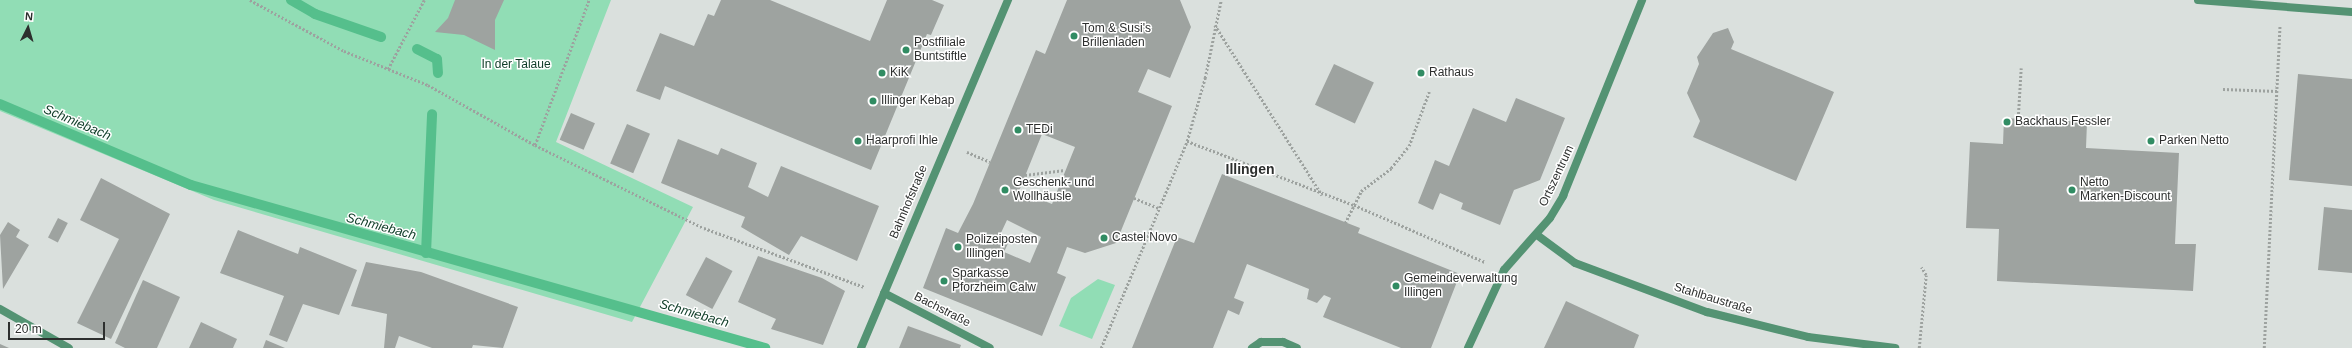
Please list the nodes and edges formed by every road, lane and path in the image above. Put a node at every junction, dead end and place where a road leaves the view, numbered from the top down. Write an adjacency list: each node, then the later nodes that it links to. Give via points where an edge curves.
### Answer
1 (250, 0): 12 (path, via 344,51)
2 (424, 0): 12 (path)
3 (589, 0): 18 (path)
4 (1008, 0): 29 (street, Bahnhofstraße)
5 (1221, 0): 10 (path)
6 (1642, 0): 26 (street, Ortszentrum, via 1641,9 1563,196)
7 (2198, 0): 8 (street)
8 (2281, 6): 9 (street); 14 (path)
9 (2352, 12)
10 (1215, 25): 17 (path); 21 (path)
11 (2021, 68): 16 (path)
12 (388, 70): 18 (path, via 471,107)
13 (2223, 89): 14 (path)
14 (2277, 91): 40 (path)
15 (1429, 92): 23 (path, via 1409,146 1391,168 1360,191)
16 (2018, 118)
17 (1187, 141): 21 (path); 24 (path)
18 (535, 145): 29 (path, via 704,228)
19 (1065, 170): 20 (path)
20 (1025, 175)
21 (1323, 195): 23 (path)
22 (1134, 198): 24 (path)
23 (1354, 205): 25 (path); 28 (path)
24 (1159, 208): 34 (path)
25 (1345, 222)
26 (1537, 236): 28 (street, Ortszentrum); 38 (street, Stahlbaustraße, via 1575,263 1707,312 1808,337)
27 (1921, 268): 39 (path, via 1926,275)
28 (1504, 270): 37 (street, Ortszentrum)
29 (884, 293): 32 (street, Bahnhofstraße); 33 (street, Bachstraße)
30 (1, 313): 31 (street)
31 (69, 348)
32 (861, 348)
33 (990, 348)
34 (1102, 348)
35 (1252, 348): 36 (street, via 1261,342 1275,342)
36 (1297, 348)
37 (1468, 348)
38 (1895, 348)
39 (1919, 348)
40 (2264, 348)

